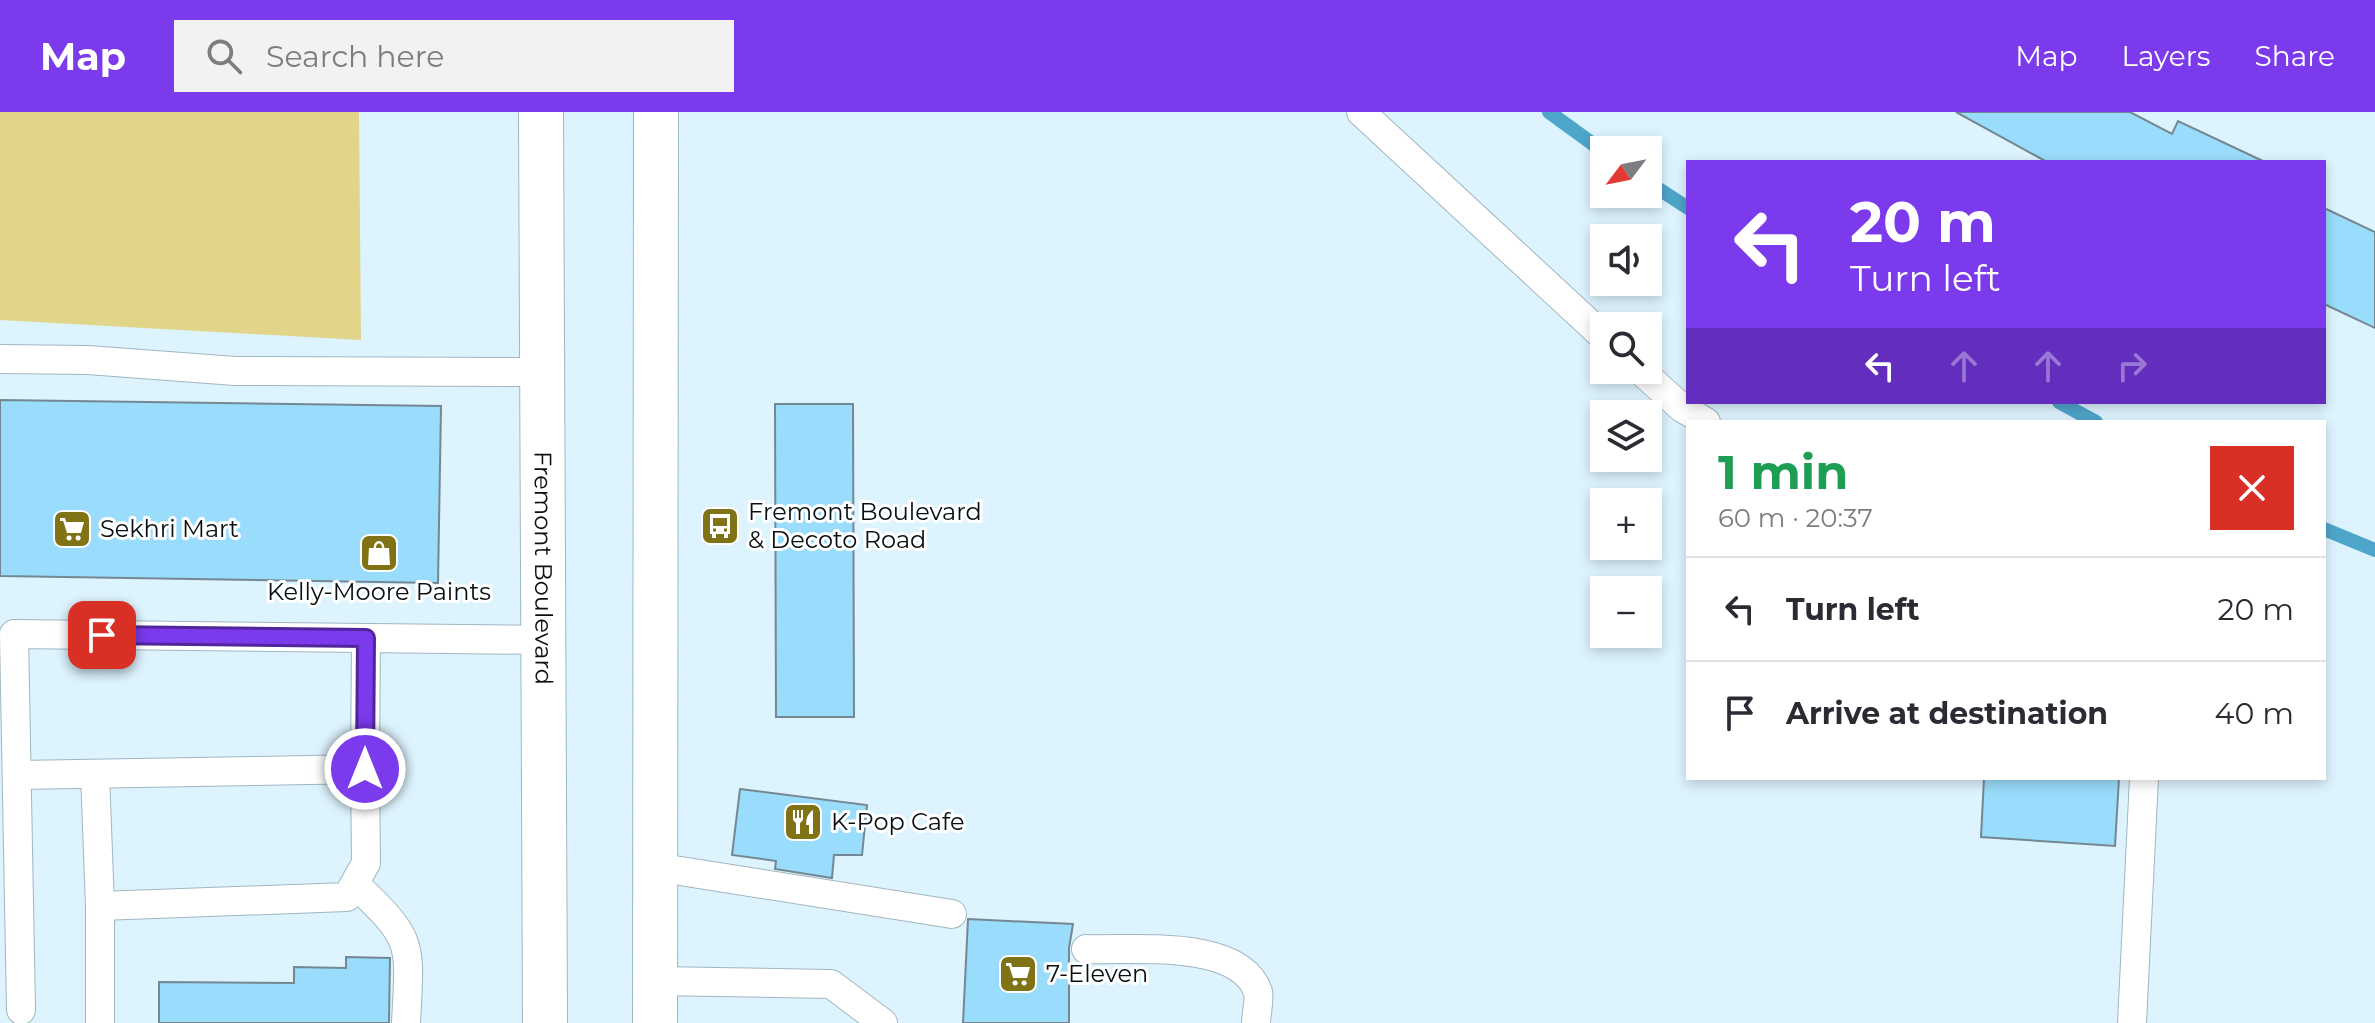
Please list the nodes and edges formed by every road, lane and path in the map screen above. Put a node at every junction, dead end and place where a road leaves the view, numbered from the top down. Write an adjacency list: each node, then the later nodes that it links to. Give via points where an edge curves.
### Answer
1 (541, 112): 6 (main road, Fremont Boulevard)
2 (656, 112): 15 (main road)
3 (1361, 112): 4 (lane)
4 (1590, 324)
5 (0, 359): 6 (lane, via 235,371)
6 (542, 372): 10 (main road, Fremont Boulevard)
7 (1655, 384): 8 (lane)
8 (1703, 420)
9 (366, 638): 10 (lane); 11 (lane); 13 (lane, via 14,634)
10 (543, 640): 22 (main road, Fremont Boulevard)
11 (365, 769): 12 (lane); 16 (lane, via 366,863)
12 (95, 774): 13 (lane); 17 (lane)
13 (18, 775): 21 (lane)
14 (2144, 780): 27 (lane)
15 (655, 867): 18 (lane); 20 (main road)
16 (355, 884): 17 (lane, via 347,897); 24 (lane, via 405,939)
17 (100, 906): 23 (lane)
18 (952, 914)
19 (1086, 949): 26 (lane, via 1212,954 1244,970 1258,994)
20 (655, 1002): 25 (lane, via 831,984)
21 (14, 1014)
22 (544, 1019)
23 (100, 1023)
24 (406, 1023)
25 (883, 1023)
26 (1256, 1023)
27 (2132, 1023)

